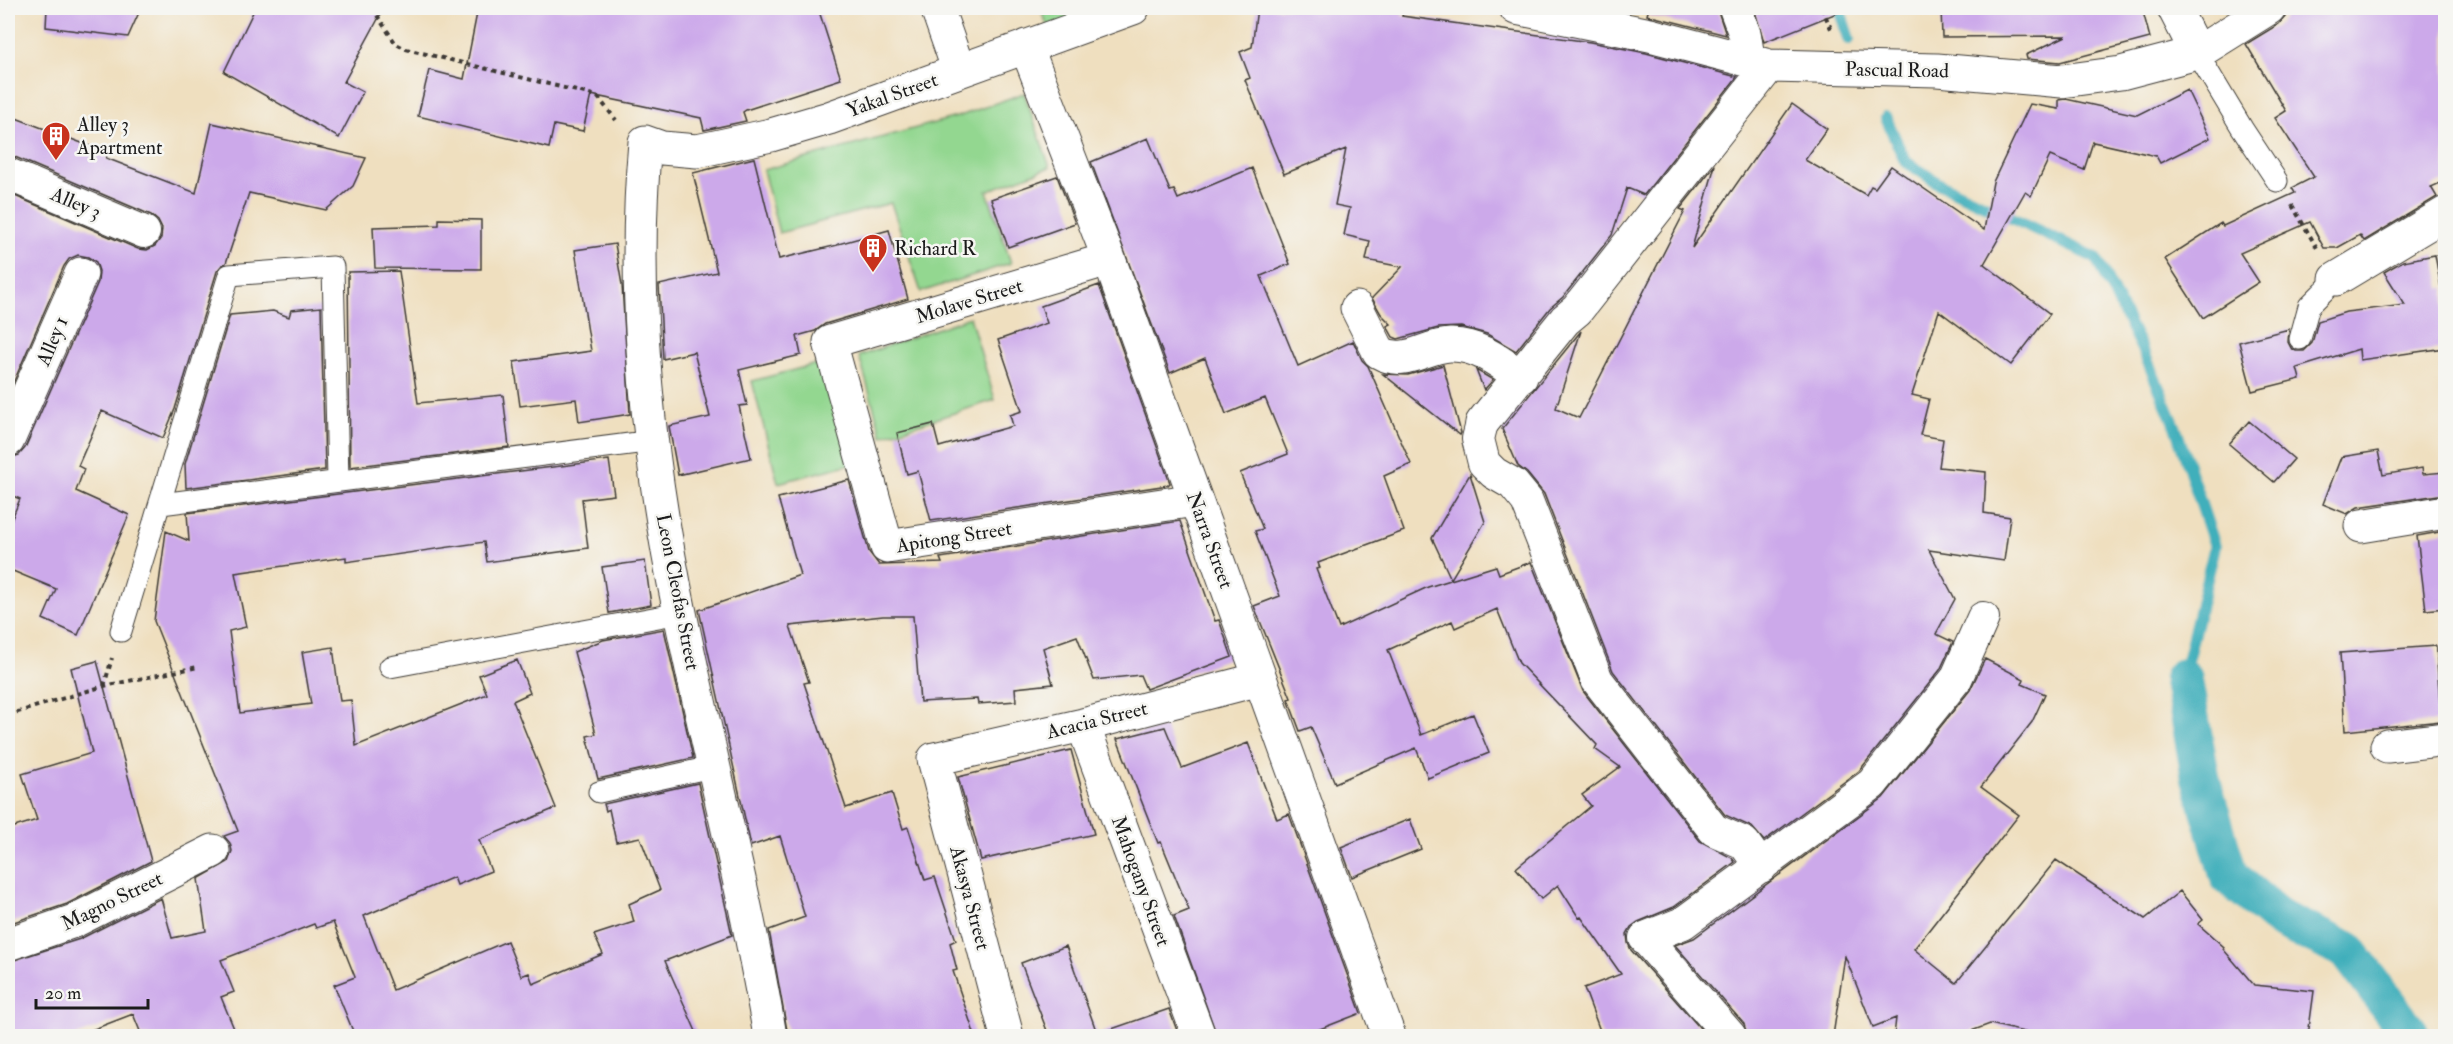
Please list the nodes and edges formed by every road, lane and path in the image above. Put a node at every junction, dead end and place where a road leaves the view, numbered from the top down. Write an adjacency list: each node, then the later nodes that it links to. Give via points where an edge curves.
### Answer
1 (372, 8): 12 (path, via 396,44 406,49 597,96 623,128)
2 (937, 8): 11 (street)
3 (1133, 8): 8 (street, Yakal Street)
4 (1516, 8): 10 (street, Pascual Road, via 1650,35)
5 (1735, 8): 10 (street)
6 (2174, 8): 9 (street)
7 (2269, 8): 9 (street, Pascual Road)
8 (1026, 46): 11 (street, Yakal Street); 17 (street, Narra Street)
9 (2197, 53): 10 (street, Pascual Road, via 2121,73 2062,81 1937,70); 14 (lane)
10 (1759, 64): 23 (street, via 1577,310)
11 (959, 71): 12 (street, Yakal Street, via 771,135 697,151 662,148)
12 (645, 142): 26 (street, Leon Cleofas Street, via 639,281)
13 (8, 174): 16 (street, Alley 3)
14 (2277, 181): 19 (path)
15 (2445, 213): 19 (street)
16 (144, 232)
17 (1109, 259): 22 (street, Molave Street); 28 (street, Narra Street)
18 (81, 274): 25 (street, Alley 1)
19 (2336, 279): 21 (lane, via 2309,306)
20 (1357, 308): 23 (street, via 1379,352 1386,356 1412,357 1452,345 1495,358)
21 (2300, 339)
22 (830, 342): 28 (street, Apitong Street, via 887,547)
23 (1521, 377): 24 (street)
24 (1482, 423): 46 (street, via 1478,439 1484,463 1513,484 1527,501 1597,680 1713,830 1744,843)
25 (8, 440)
26 (653, 441): 27 (lane); 32 (street, Leon Cleofas Street)
27 (338, 480): 29 (lane); 29 (lane, via 333,267 229,275)
28 (1195, 500): 37 (street, Narra Street)
29 (161, 504): 34 (lane)
30 (2445, 512): 31 (street)
31 (2361, 526)
32 (680, 613): 36 (lane); 43 (street, Leon Cleofas Street)
33 (1983, 618): 46 (street, via 1956,679 1872,784)
34 (121, 631)
35 (198, 667): 38 (path, via 104,686)
36 (390, 667)
37 (1260, 679): 39 (street, Acacia Street); 51 (street, Narra Street)
38 (8, 715)
39 (1083, 725): 42 (street, Acacia Street); 50 (street, Mahogany Street)
40 (2445, 739): 41 (street)
41 (2387, 746)
42 (934, 759): 49 (street, Akasya Street)
43 (716, 766): 44 (lane); 48 (street, Leon Cleofas Street)
44 (599, 792)
45 (213, 851): 47 (street, Magno Street, via 74,921)
46 (1761, 867): 52 (street, via 1683,923 1645,938)
47 (8, 944)
48 (770, 1036)
49 (1007, 1036)
50 (1199, 1036)
51 (1389, 1036)
52 (1730, 1036)

